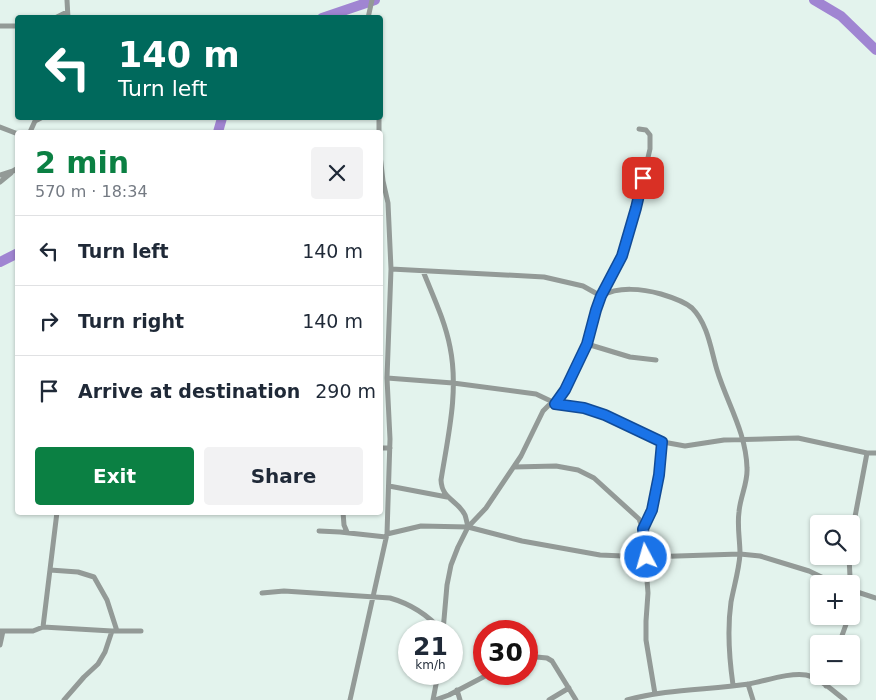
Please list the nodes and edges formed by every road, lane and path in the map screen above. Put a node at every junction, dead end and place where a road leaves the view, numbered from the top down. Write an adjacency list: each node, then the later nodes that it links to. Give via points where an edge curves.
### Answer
1 (66, 0): 3 (street)
2 (372, 0): 4 (street)
3 (68, 15)
4 (369, 15)
5 (0, 26): 6 (street)
6 (15, 26)
7 (0, 127): 9 (street)
8 (639, 129): 16 (street, via 650,135 648,157 622,256)
9 (15, 133)
10 (15, 169): 11 (street); 13 (street)
11 (0, 175)
12 (383, 181): 14 (street, via 388,203)
13 (0, 182)
14 (391, 270): 15 (street); 19 (street)
15 (424, 271): 16 (street, via 544,277 583,286); 21 (street, via 446,332)
16 (601, 296): 17 (street); 23 (street, via 606,292 628,289 658,294 691,307 700,318)
17 (587, 344): 18 (street, via 630,357); 22 (street)
18 (656, 360)
19 (387, 380): 20 (street); 21 (street); 26 (street)
20 (383, 381)
21 (453, 383): 22 (street, via 536,394); 31 (street, via 453,404 441,480 442,489)
22 (555, 404): 24 (street, via 605,415); 29 (street, via 543,411)
23 (743, 440): 24 (street, via 685,446); 27 (street, via 798,438); 40 (street, via 747,468 738,514)
24 (662, 442): 36 (street, via 652,510)
25 (383, 448): 26 (street)
26 (390, 448): 30 (street)
27 (867, 453): 28 (street); 34 (street)
28 (876, 453)
29 (514, 467): 35 (street, via 486,508); 36 (street, via 556,466 578,470 594,478 634,513)
30 (389, 486): 31 (street); 39 (street)
31 (448, 497): 35 (street, via 465,516)
32 (57, 515): 42 (street)
33 (343, 515): 38 (street)
34 (855, 515)
35 (468, 527): 39 (street, via 421,526); 41 (street, via 570,550); 49 (street, via 451,565)
36 (643, 529): 41 (street)
37 (319, 531): 38 (street)
38 (347, 532): 39 (street)
39 (386, 535): 46 (street)
40 (740, 554): 41 (street); 43 (street, via 779,561); 59 (street, via 728,628)
41 (646, 557): 63 (street, via 646,640)
42 (50, 570): 50 (street); 52 (street, via 94,577 107,600)
43 (817, 575)
44 (262, 593): 46 (street, via 284,591)
45 (860, 593): 47 (street)
46 (374, 596): 48 (street, via 404,602); 65 (street)
47 (876, 598)
48 (432, 620)
49 (443, 620)
50 (43, 627): 51 (street, via 33,631); 52 (street)
51 (2, 631): 54 (street)
52 (115, 631): 53 (street); 64 (street, via 98,664)
53 (140, 631)
54 (0, 646)
55 (538, 657): 61 (street, via 552,661)
56 (473, 682): 62 (street)
57 (748, 684): 59 (street); 60 (street, via 798,674 807,675); 71 (street)
58 (436, 685): 66 (street)
59 (733, 685): 63 (street)
60 (826, 686): 72 (street)
61 (569, 688): 68 (street); 69 (street)
62 (457, 690): 66 (street); 67 (street)
63 (655, 694): 70 (street)
64 (64, 700)
65 (350, 700)
66 (434, 700)
67 (460, 700)
68 (549, 700)
69 (576, 700)
70 (627, 700)
71 (753, 700)
72 (845, 700)

